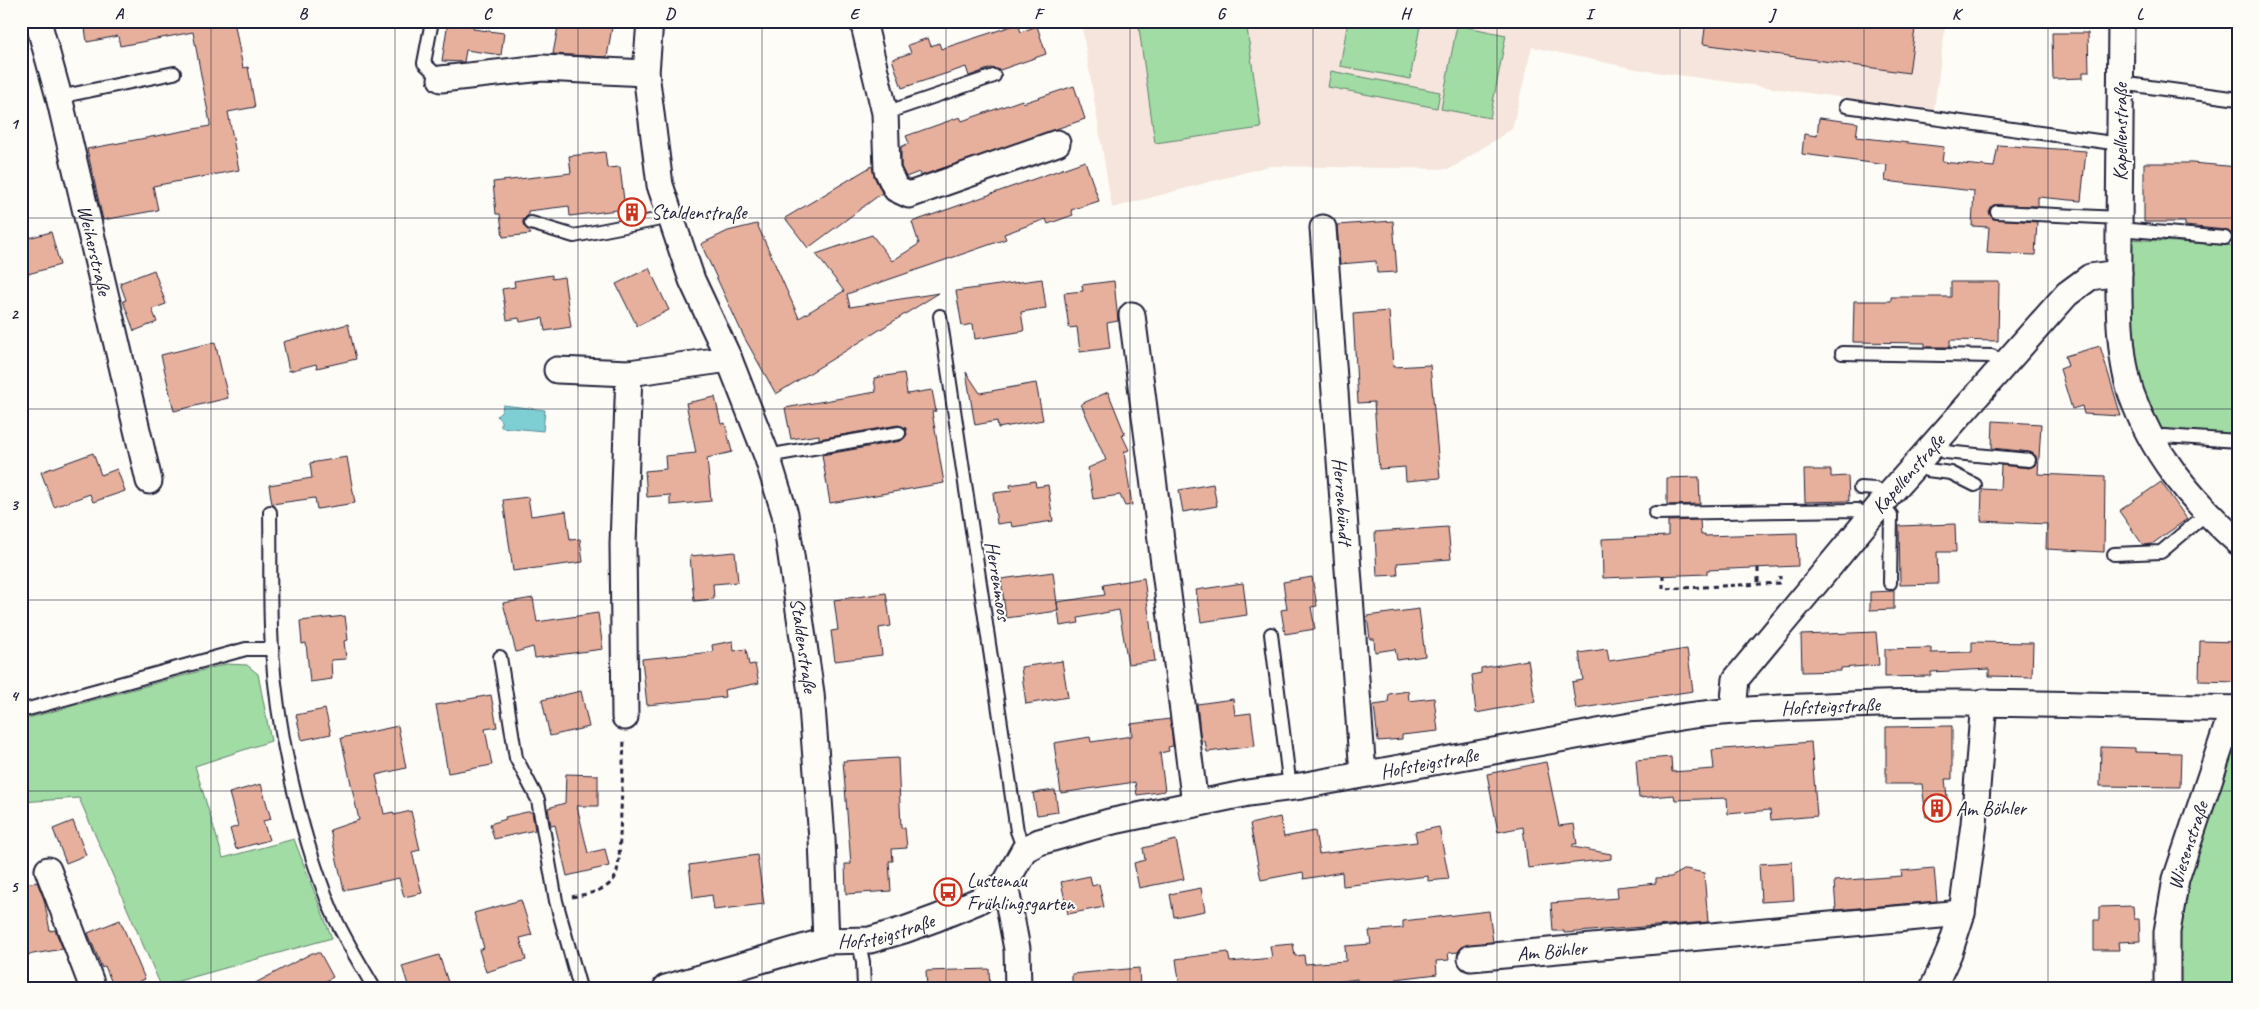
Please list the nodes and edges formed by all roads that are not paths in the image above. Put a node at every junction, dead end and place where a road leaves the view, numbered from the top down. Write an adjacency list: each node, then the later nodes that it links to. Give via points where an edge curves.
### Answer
1 (38, 21): 11 (street, Weiherstraße)
2 (432, 21): 9 (lane, via 424,63)
3 (650, 21): 7 (street, Staldenstraße)
4 (863, 21): 14 (street)
5 (2121, 21): 10 (street, Kapellenstraße)
6 (174, 73): 11 (lane)
7 (646, 73): 9 (street, via 542,68); 18 (street, Staldenstraße, via 660,185)
8 (994, 76): 14 (lane)
9 (441, 79)
10 (2120, 83): 12 (lane); 16 (street, Kapellenstraße)
11 (59, 97): 38 (street, Weiherstraße)
12 (2238, 99)
13 (1846, 106): 16 (lane)
14 (885, 113): 15 (street, via 887,170 896,189 909,195)
15 (1057, 143)
16 (2120, 144): 20 (street, Kapellenstraße)
17 (1998, 212): 20 (lane)
18 (671, 217): 19 (lane, via 574,236); 27 (street, Staldenstraße, via 692,280)
19 (531, 223)
20 (2119, 224): 22 (lane); 23 (street, Kapellenstraße)
21 (1323, 228): 56 (street, Herrenbündt)
22 (2225, 238)
23 (2119, 273): 28 (street, Kapellenstraße, via 2090,277 2067,294); 32 (street, Kapellenstraße, via 2123,348 2131,392)
24 (1132, 315): 58 (street)
25 (940, 316): 59 (lane, Herrenmoos, via 1017,831)
26 (1842, 353): 28 (lane, via 1992,356)
27 (729, 359): 30 (street); 35 (street, Staldenstraße)
28 (2003, 366): 34 (street, Kapellenstraße)
29 (557, 370): 30 (street)
30 (629, 373): 55 (street, via 623,544)
31 (898, 433): 35 (lane)
32 (2152, 440): 33 (lane, via 2164,436); 44 (street, Kapellenstraße, via 2176,478)
33 (2238, 440)
34 (1935, 443): 36 (lane, via 1944,452); 37 (street, Kapellenstraße)
35 (767, 456): 64 (street, Staldenstraße, via 785,514 811,693)
36 (2029, 460)
37 (1918, 461): 39 (lane, via 1927,470 1950,473); 41 (street, Kapellenstraße)
38 (149, 481)
39 (1974, 484)
40 (1860, 488): 41 (lane, via 1876,488)
41 (1878, 507): 43 (lane); 47 (lane, via 1891,515); 53 (street, Kapellenstraße, via 1736,679)
42 (270, 512): 49 (lane)
43 (1655, 513)
44 (2206, 514): 45 (street, Kapellenstraße); 46 (lane, via 2161,552)
45 (2238, 542)
46 (2114, 554)
47 (1890, 583)
48 (1271, 634): 57 (lane)
49 (272, 649): 54 (lane, via 246,650); 67 (lane, via 278,701 301,820 329,906)
50 (500, 657): 68 (lane, via 516,758 538,800 556,901)
51 (1984, 702): 52 (street, Hofsteigstraße); 53 (street, Hofsteigstraße, via 1872,703); 62 (street, via 1974,824)
52 (2236, 709): 73 (street, Wiesenstraße, via 2176,880 2167,932)
53 (1733, 710): 56 (street, Hofsteigstraße)
54 (21, 711)
55 (625, 717)
56 (1363, 774): 57 (street, Hofsteigstraße)
57 (1290, 788): 58 (street, Hofsteigstraße)
58 (1195, 804): 59 (street, Hofsteigstraße, via 1109,822 1039,842)
59 (1024, 850): 61 (street, Hofsteigstraße)
60 (48, 870): 66 (street)
61 (1005, 884): 63 (street, Hofsteigstraße, via 978,901 938,918 870,940); 71 (street, via 1017,949)
62 (1962, 913): 65 (street, Am Böhler); 72 (street)
63 (858, 939): 64 (street, Hofsteigstraße); 70 (lane)
64 (826, 941): 69 (street, Hofsteigstraße)
65 (1471, 958)
66 (93, 988)
67 (374, 988)
68 (580, 988)
69 (666, 988)
70 (864, 988)
71 (1018, 988)
72 (1933, 988)
73 (2167, 988)

